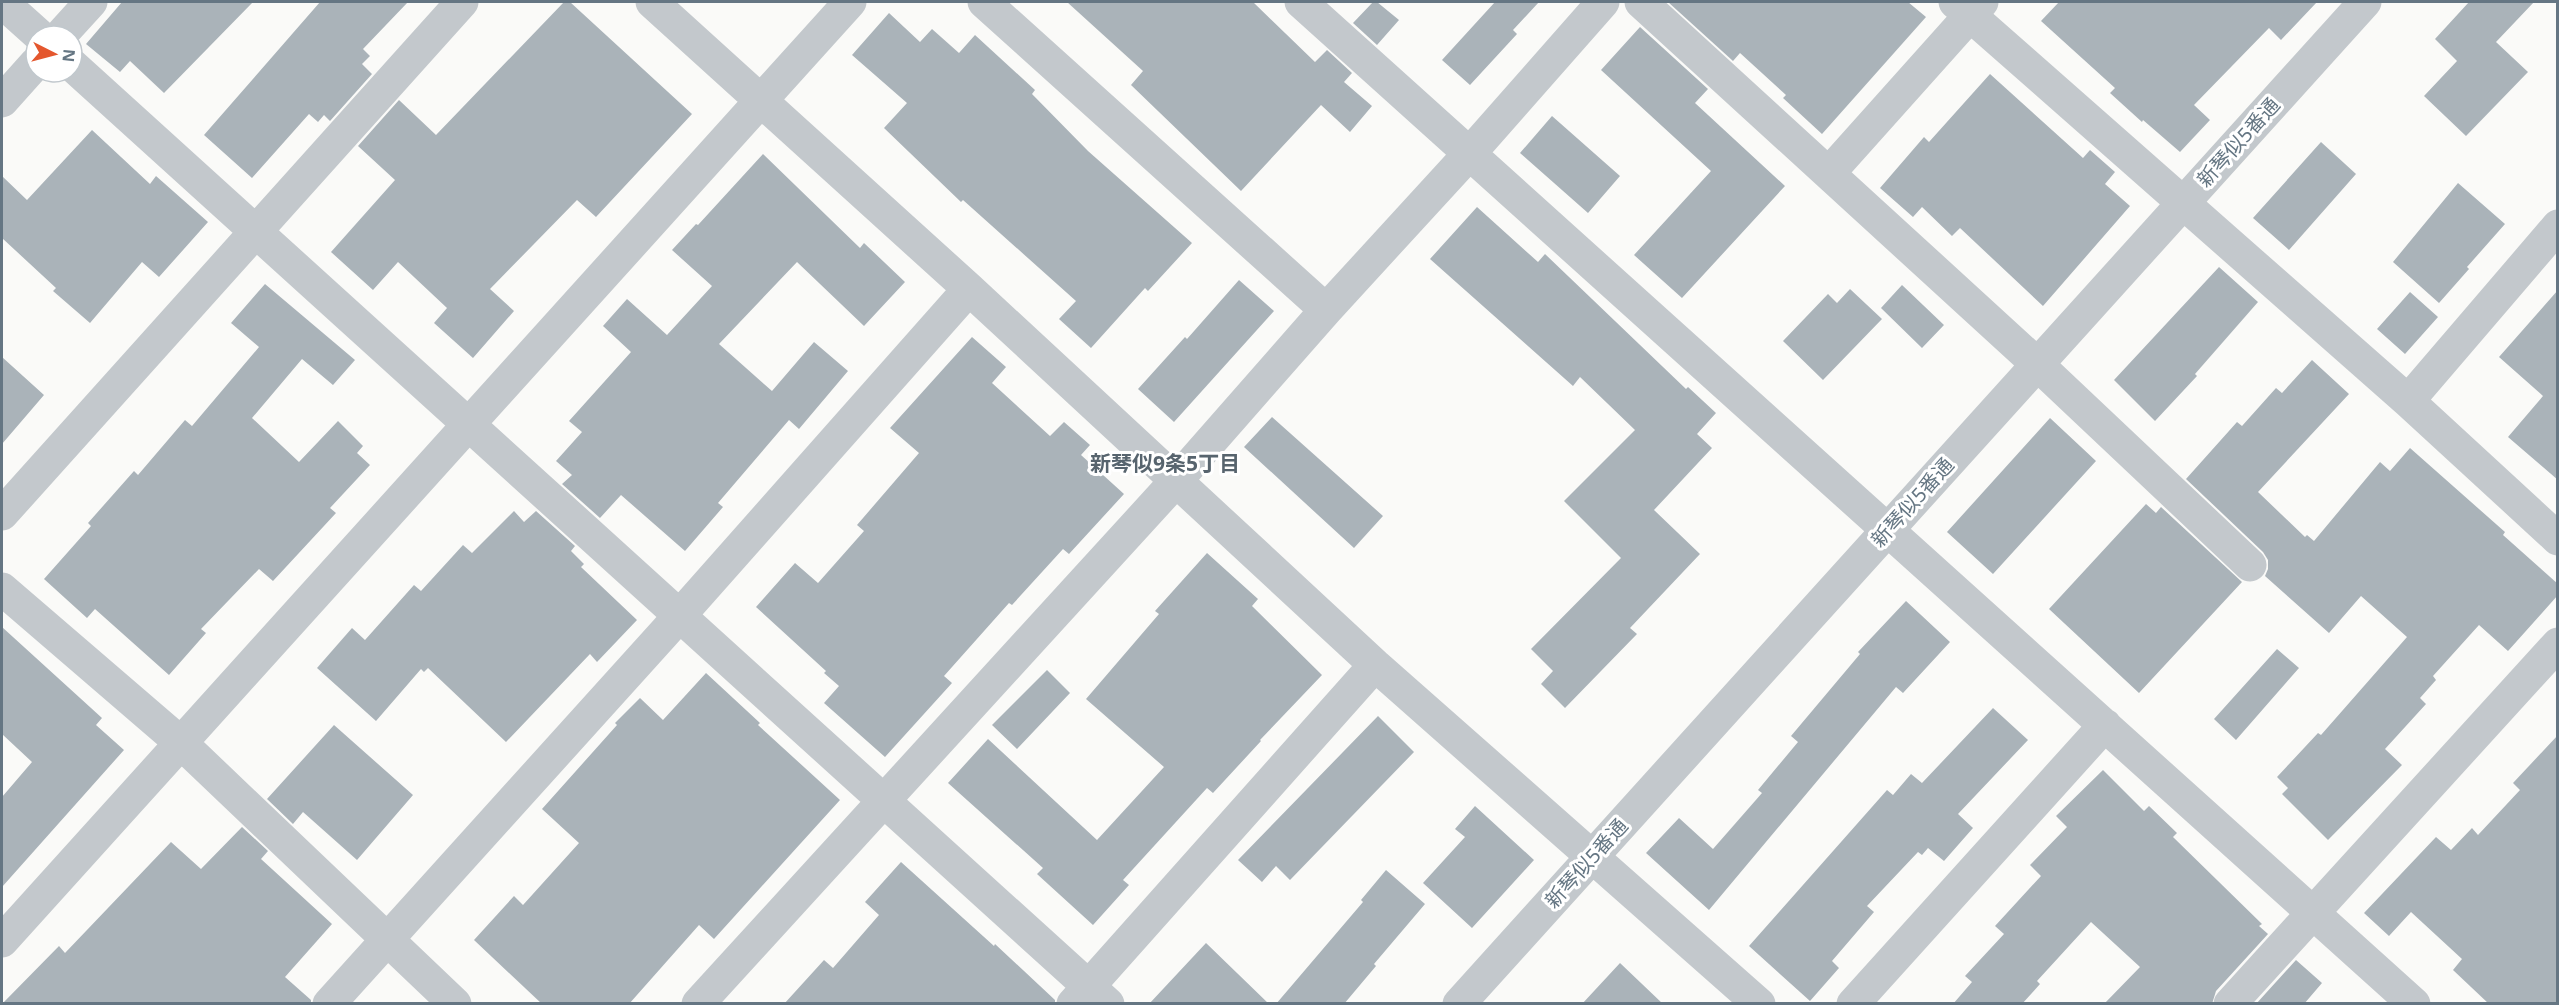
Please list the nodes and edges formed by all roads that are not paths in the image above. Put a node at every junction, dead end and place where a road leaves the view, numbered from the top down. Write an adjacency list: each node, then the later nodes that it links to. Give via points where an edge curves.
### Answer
1 (2, 2): 12 (street)
2 (90, 2): 13 (street)
3 (462, 2): 22 (street)
4 (652, 2): 16 (street)
5 (850, 2): 16 (street)
6 (984, 2): 24 (street)
7 (1301, 2): 18 (street)
8 (1603, 2): 18 (street)
9 (1641, 2): 19 (street)
10 (2365, 2): 20 (street, 新琴似5番通)
11 (1969, 6): 19 (street); 20 (street)
12 (27, 24)
13 (71, 24)
14 (24, 76): 17 (street)
15 (84, 76): 22 (street)
16 (761, 99): 23 (street); 27 (street)
17 (2, 101)
18 (1470, 153): 24 (street); 30 (street)
19 (1829, 173): 25 (street)
20 (2184, 201): 25 (street, 新琴似5番通); 26 (street)
21 (2558, 226): 26 (street)
22 (256, 231): 27 (street); 29 (street)
23 (969, 289): 28 (street); 34 (street)
24 (1326, 310): 28 (street)
25 (2037, 364): 30 (street, 新琴似5番通); 32 (street)
26 (2408, 401): 31 (street)
27 (469, 423): 34 (street); 38 (street)
28 (1175, 482): 36 (street); 39 (street)
29 (2, 514)
30 (1887, 529): 37 (street); 40 (street, 新琴似5番通)
31 (2558, 539)
32 (2250, 565)
33 (2, 589): 38 (street)
34 (680, 615): 39 (street); 42 (street)
35 (2558, 644): 41 (street)
36 (1375, 665): 40 (street); 44 (street)
37 (2105, 725): 41 (street); 50 (street)
38 (181, 743): 42 (street); 43 (street)
39 (883, 799): 44 (street); 47 (street)
40 (1591, 857): 48 (street, 新琴似5番通); 49 (street)
41 (2312, 912): 51 (street); 52 (street)
42 (386, 939): 45 (street); 46 (street)
43 (2, 941)
44 (1090, 998)
45 (329, 1004)
46 (455, 1004)
47 (698, 1004)
48 (1460, 1004)
49 (1759, 1004)
50 (1853, 1004)
51 (2230, 1004)
52 (2414, 1004)

